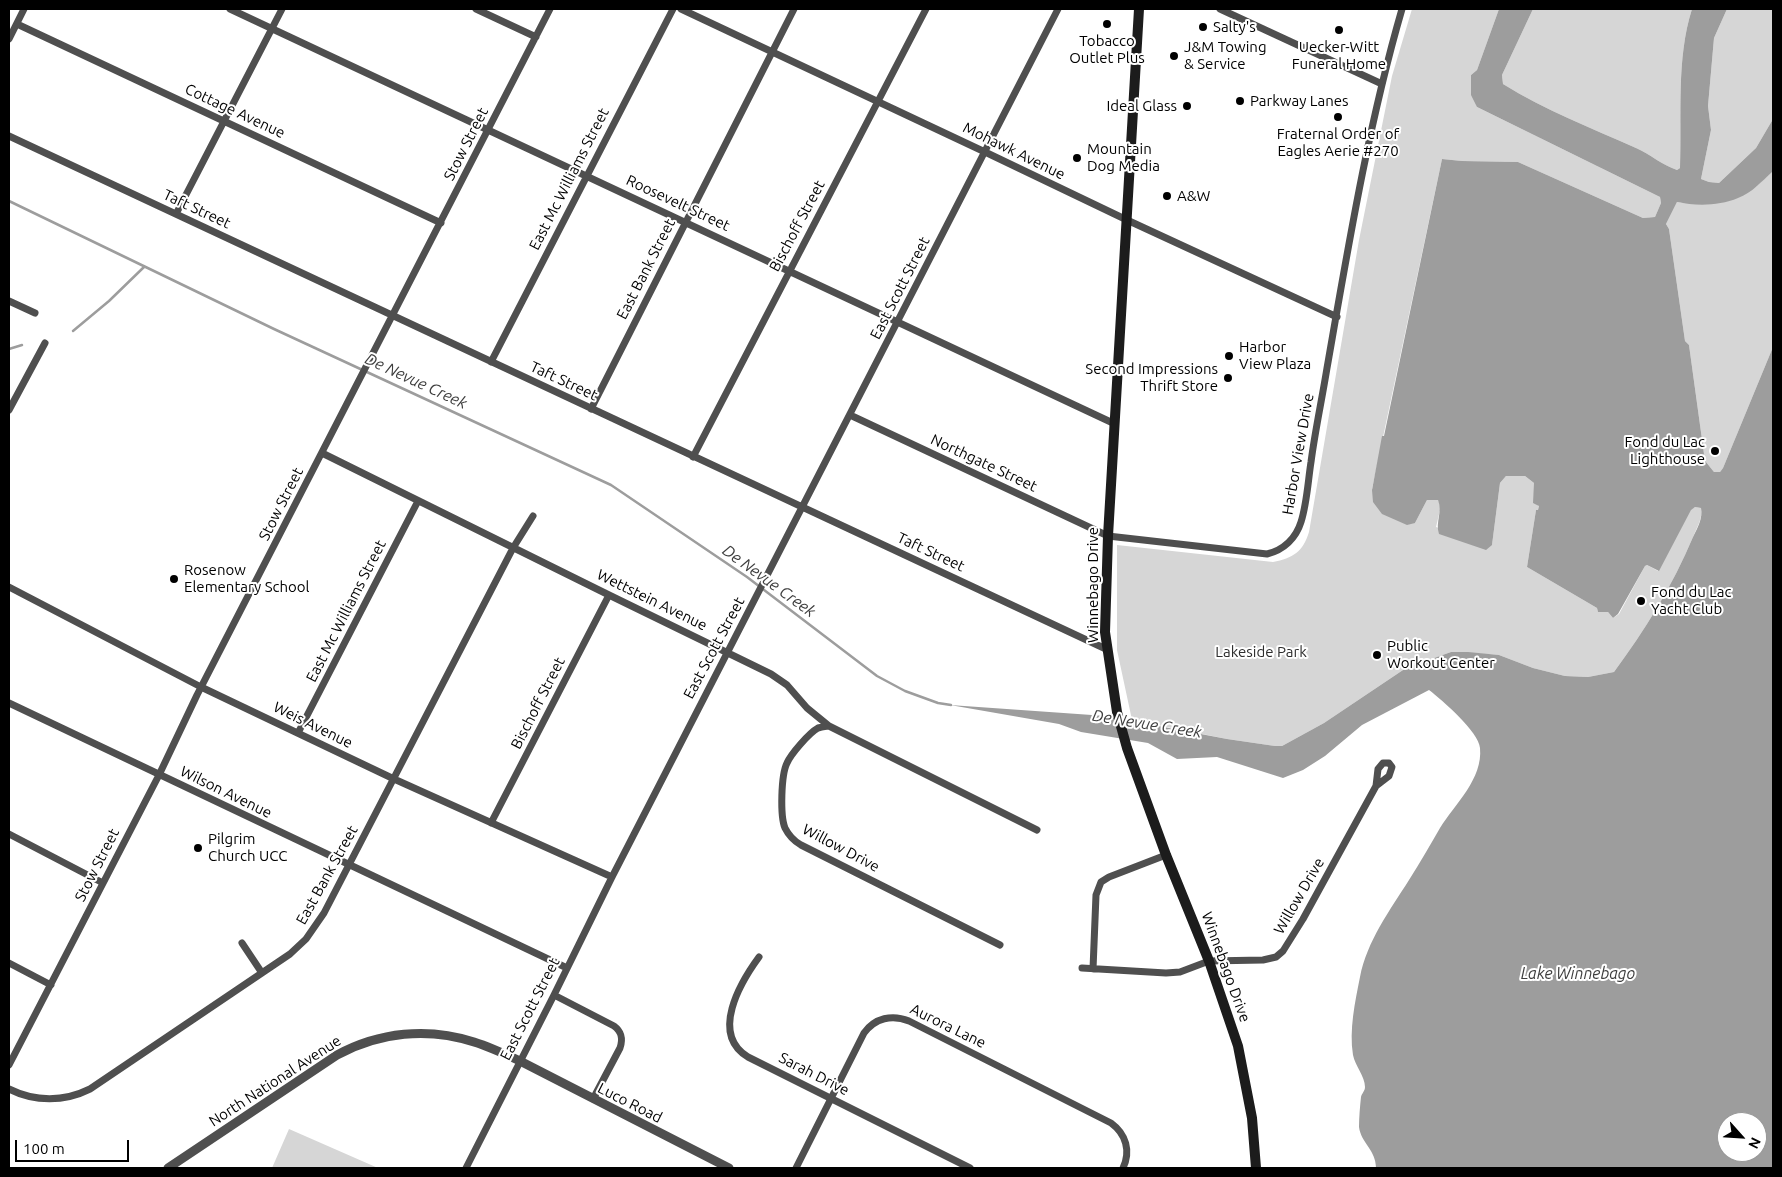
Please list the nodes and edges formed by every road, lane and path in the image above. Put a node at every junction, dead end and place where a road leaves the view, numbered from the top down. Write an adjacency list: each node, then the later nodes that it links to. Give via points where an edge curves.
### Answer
1 (24, 9): 14 (street)
2 (230, 9): 15 (street, Roosevelt Street)
3 (282, 9): 15 (street)
4 (476, 9): 16 (street)
5 (550, 9): 16 (street, Stow Street)
6 (673, 9): 25 (street, East Mc Williams Street)
7 (680, 9): 18 (street, Mohawk Avenue)
8 (794, 9): 18 (street, East Bank Street)
9 (926, 9): 20 (street, Bischoff Street)
10 (1058, 9): 24 (street, East Scott Street)
11 (1139, 9): 27 (main road, Winnebago Drive)
12 (1220, 9): 19 (street)
13 (1402, 9): 19 (street, Harbor View Drive)
14 (17, 24): 17 (street); 21 (street, Cottage Avenue)
15 (272, 28): 21 (street); 22 (street, Roosevelt Street)
16 (536, 37): 22 (street, Stow Street)
17 (9, 39)
18 (772, 52): 20 (street, Mohawk Avenue); 28 (street, East Bank Street)
19 (1382, 84): 34 (street, Harbor View Drive)
20 (878, 102): 24 (street, Mohawk Avenue); 30 (street, Bischoff Street)
21 (225, 121): 26 (street); 29 (street, Cottage Avenue)
22 (488, 130): 25 (street, Roosevelt Street); 29 (street, Stow Street)
23 (9, 136): 26 (street, Taft Street)
24 (985, 152): 27 (street, Mohawk Avenue); 35 (street, East Scott Street)
25 (586, 176): 28 (street, Roosevelt Street); 37 (street, East Mc Williams Street)
26 (176, 214): 33 (street, Taft Street)
27 (1127, 220): 34 (street, Mohawk Avenue); 41 (main road, Winnebago Drive)
28 (686, 221): 30 (street, Roosevelt Street); 38 (street, East Bank Street)
29 (441, 223): 33 (street, Stow Street)
30 (789, 271): 35 (street, Roosevelt Street); 43 (street, Bischoff Street)
31 (9, 301): 32 (street)
32 (35, 313)
33 (393, 316): 37 (street, Taft Street); 42 (street, Stow Street)
34 (1336, 316): 47 (street, Harbor View Drive, via 1304,512 1288,544 1267,554)
35 (898, 322): 40 (street, East Scott Street); 41 (street, Roosevelt Street)
36 (45, 344): 39 (street)
37 (491, 362): 38 (street, Taft Street)
38 (591, 408): 43 (street, Taft Street)
39 (9, 410)
40 (850, 415): 45 (street, East Scott Street); 47 (street, Northgate Street)
41 (1115, 424): 47 (main road, Winnebago Drive)
42 (322, 453): 44 (street, Wettstein Avenue); 53 (street, Stow Street)
43 (693, 457): 45 (street, Taft Street)
44 (418, 501): 48 (street, Wettstein Avenue); 56 (street, East Mc Williams Street)
45 (802, 508): 51 (street, Taft Street); 52 (street, East Scott Street)
46 (532, 516): 48 (street, East Bank Street)
47 (1108, 536): 51 (main road, Winnebago Drive, via 1105,632)
48 (513, 548): 50 (street, Wettstein Avenue); 58 (street, East Bank Street)
49 (9, 587): 53 (street, Weis Avenue)
50 (608, 596): 52 (street, Wettstein Avenue); 60 (street, Bischoff Street)
51 (1108, 650): 63 (main road, Winnebago Drive, via 1127,748)
52 (728, 652): 55 (street, Wettstein Avenue, via 780,680); 65 (street, East Scott Street)
53 (201, 687): 56 (street, Weis Avenue); 57 (street, Stow Street)
54 (9, 703): 57 (street, Wilson Avenue)
55 (829, 726): 61 (street, Wettstein Avenue); 68 (street, Willow Drive, via 811,733 785,766 782,816 789,835 801,845)
56 (298, 733): 58 (street, Weis Avenue)
57 (159, 775): 64 (street, Wilson Avenue); 66 (street, Stow Street)
58 (394, 779): 60 (street, Weis Avenue); 64 (street, East Bank Street)
59 (1376, 786): 70 (street, Willow Drive, via 1283,952 1263,960)
60 (491, 823): 65 (street, Weis Avenue)
61 (1037, 830)
62 (9, 834): 66 (street)
63 (1166, 855): 70 (main road, Winnebago Drive); 74 (street, via 1101,882 1096,895)
64 (349, 866): 72 (street, Wilson Avenue); 75 (street, East Bank Street, via 312,933)
65 (612, 877): 72 (street, East Scott Street)
66 (103, 883): 76 (street, Stow Street)
67 (242, 943): 75 (street)
68 (1000, 945)
69 (759, 957): 81 (street, Sarah Drive, via 734,1003 729,1024 733,1041 748,1057)
70 (1209, 961): 74 (street, Willow Drive, via 1180,972 1166,973); 89 (main road, Winnebago Drive, via 1238,1046 1252,1118)
71 (9, 963): 76 (street)
72 (567, 968): 77 (street, East Scott Street)
73 (1082, 968): 74 (street, Willow Drive)
74 (1093, 969)
75 (262, 973): 80 (street, East Bank Street, via 85,1092 49,1099 30,1097)
76 (51, 985): 79 (street, Stow Street)
77 (554, 995): 78 (street, East Scott Street); 82 (street, via 614,1026 620,1033 621,1047)
78 (520, 1061): 82 (street, Luco Road); 83 (street, North National Avenue, via 475,1042 442,1035 406,1034 370,1040 326,1061); 84 (street, East Scott Street)
79 (9, 1065)
80 (9, 1089)
81 (831, 1098): 86 (street, Aurora Lane); 87 (street, Sarah Drive); 88 (street, Aurora Lane, via 866,1030 884,1018 902,1018 1111,1123 1126,1143)
82 (593, 1099): 85 (street, Luco Road)
83 (168, 1168)
84 (466, 1168)
85 (729, 1168)
86 (796, 1168)
87 (970, 1168)
88 (1123, 1168)
89 (1256, 1168)

